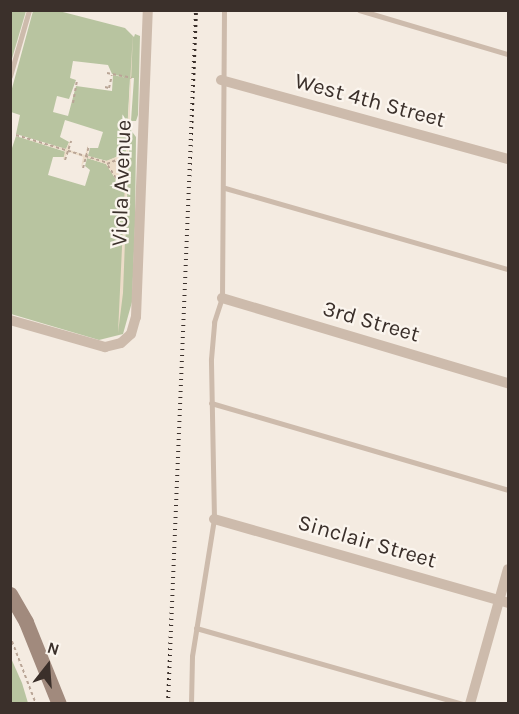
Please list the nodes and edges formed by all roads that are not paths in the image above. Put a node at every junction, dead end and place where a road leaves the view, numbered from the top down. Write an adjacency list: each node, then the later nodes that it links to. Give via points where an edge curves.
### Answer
1 (29, 10): 6 (lane)
2 (148, 10): 12 (street, Viola Avenue, via 136,317 131,334 113,346 86,343)
3 (224, 10): 7 (lane)
4 (359, 10): 5 (lane)
5 (508, 54)
6 (10, 76)
7 (221, 80): 8 (street, West 4th Street); 9 (lane)
8 (508, 159)
9 (225, 188): 10 (lane); 11 (lane)
10 (508, 269)
11 (222, 298): 13 (street, 3rd Street); 14 (lane, via 214,322)
12 (10, 320)
13 (508, 383)
14 (211, 403): 15 (lane); 16 (lane)
15 (508, 490)
16 (214, 519): 19 (street, Sinclair Street); 20 (lane)
17 (508, 568): 19 (street)
18 (10, 594): 21 (street, via 26,622)
19 (504, 602): 24 (street)
20 (196, 628): 22 (lane); 23 (lane)
21 (58, 704)
22 (191, 704)
23 (462, 704)
24 (470, 704)

